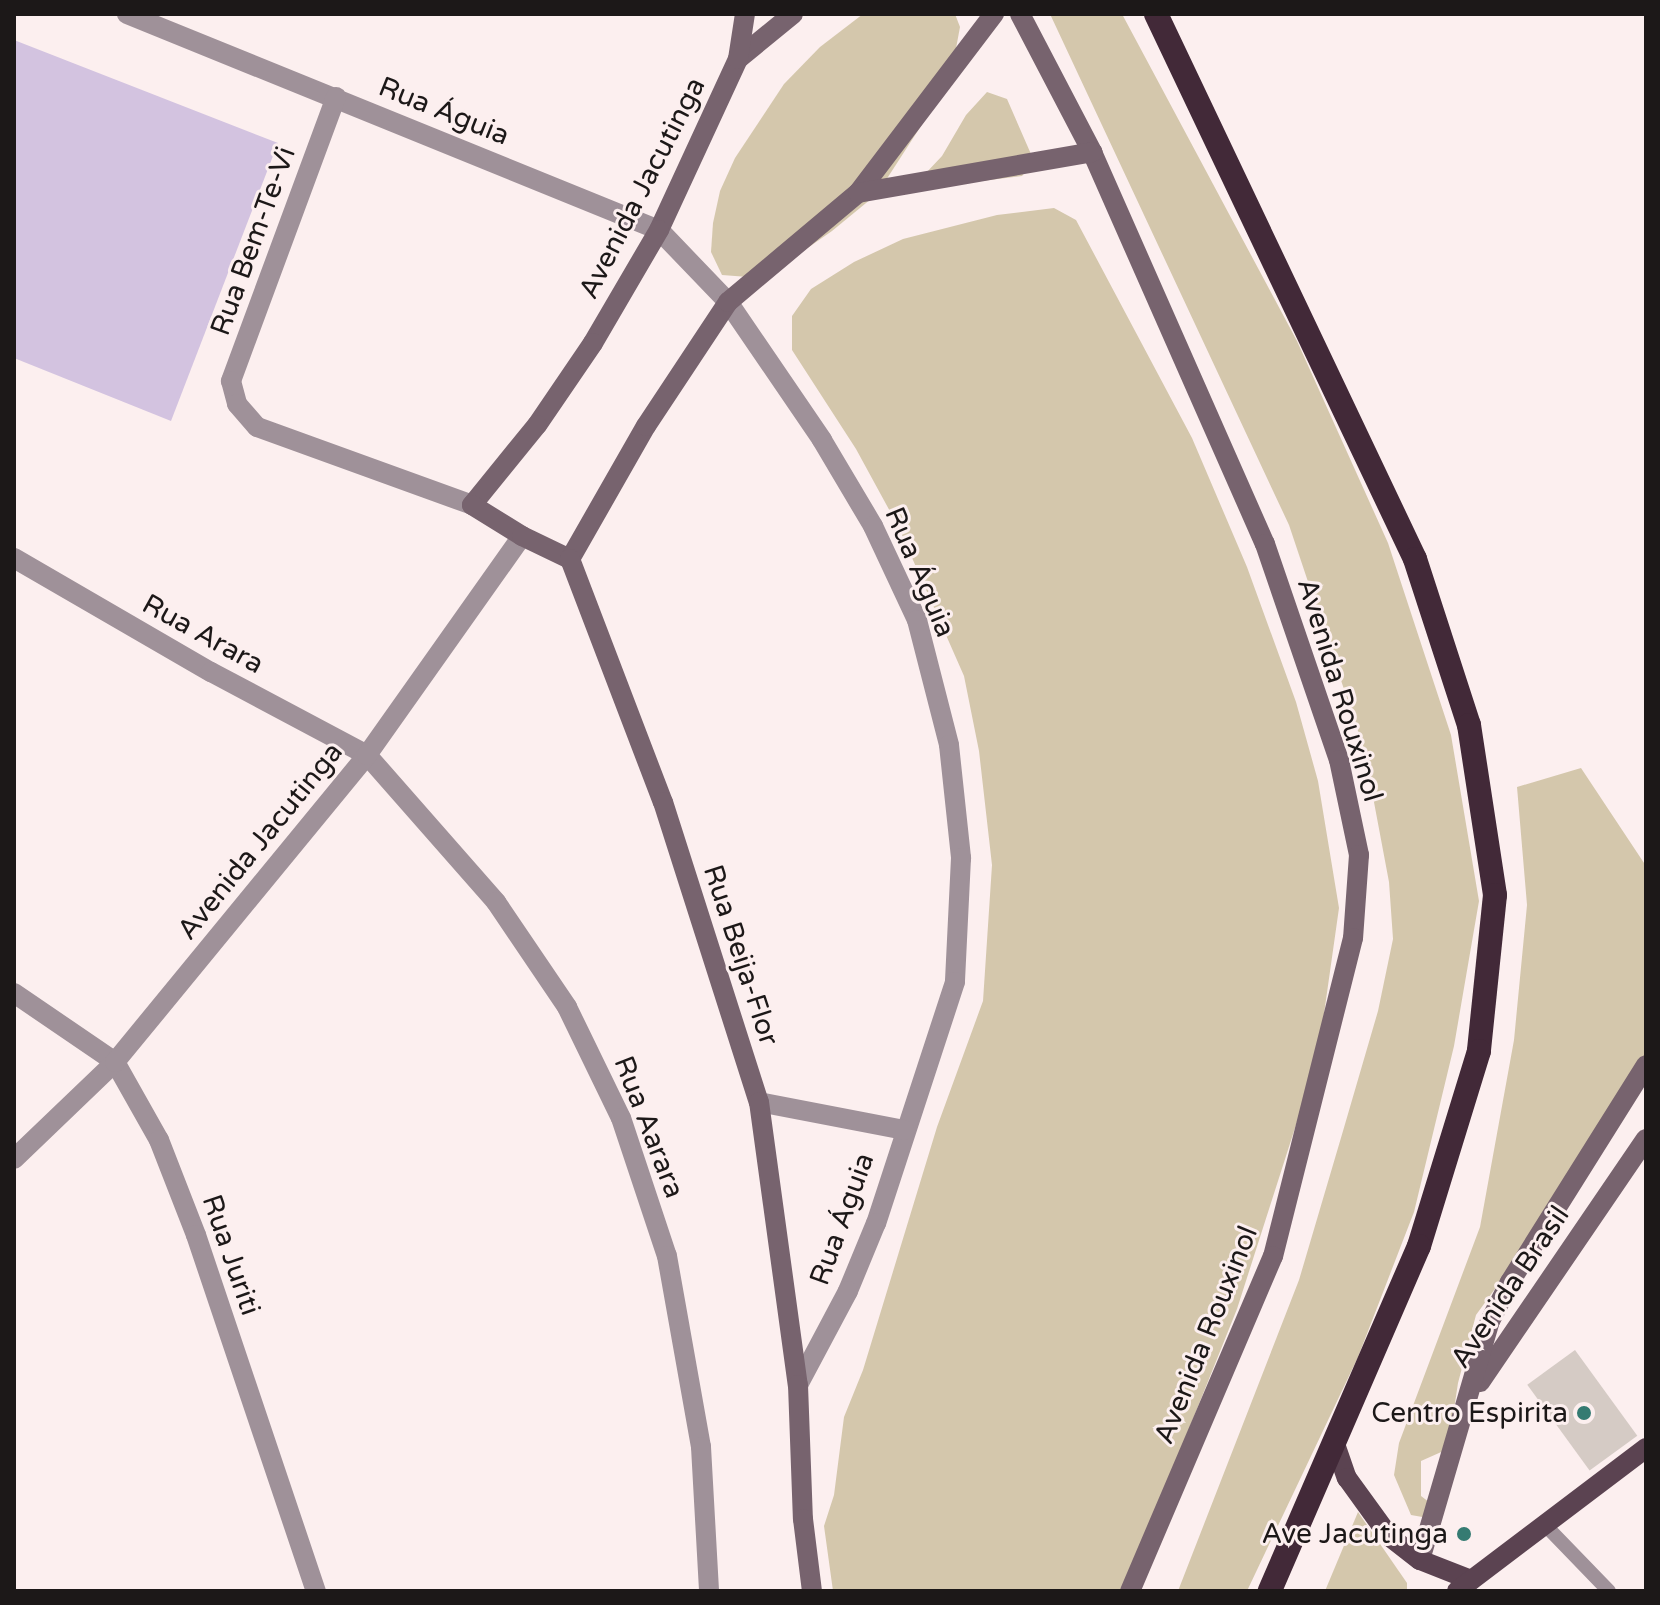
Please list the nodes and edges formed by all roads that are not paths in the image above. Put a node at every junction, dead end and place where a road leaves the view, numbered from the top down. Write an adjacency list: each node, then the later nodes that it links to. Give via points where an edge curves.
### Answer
1 (127, 14): 8 (street, Rua Águia)
2 (745, 14): 7 (street)
3 (793, 14): 7 (street, Avenida Jacutinga)
4 (994, 14): 10 (street)
5 (1020, 14): 9 (street, Avenida Rouxinol)
6 (1156, 14): 27 (highway, via 1415,559 1469,725 1495,895 1479,1051 1419,1246)
7 (738, 59): 11 (street, Avenida Jacutinga)
8 (336, 97): 11 (street, Rua Águia); 13 (street, Rua Bem-Te-Vi, via 231,381 237,404 257,427)
9 (1092, 152): 10 (street); 35 (street, Avenida Rouxinol, via 1265,544 1339,760 1359,855 1353,938 1273,1256)
10 (858, 193): 12 (street)
11 (659, 230): 12 (street, Rua Águia); 13 (street, Avenida Jacutinga, via 593,343 537,425)
12 (728, 302): 16 (street, via 654,413); 22 (street, Rua Águia, via 873,526 917,620 949,745 961,858 955,982)
13 (472, 505): 14 (street)
14 (522, 536): 16 (street); 17 (street, Avenida Jacutinga)
15 (14, 558): 17 (street, Rua Arara)
16 (570, 559): 21 (street, Rua Beija-Flor, via 663,802)
17 (367, 755): 19 (street, Avenida Jacutinga); 33 (street, Rua Aarara, via 496,902 567,1007 621,1118 667,1256 701,1447)
18 (14, 993): 19 (street, Rua Juriti)
19 (115, 1062): 24 (street, Avenida Jacutinga); 32 (street, Rua Juriti, via 159,1140 196,1235)
20 (1646, 1065): 26 (street, Avenida Brasil, via 1510,1282 1490,1321)
21 (759, 1102): 22 (street); 25 (street, Rua Beija-Flor)
22 (904, 1130): 25 (street, Rua Águia, via 876,1223 848,1291)
23 (1646, 1139): 26 (street, Avenida Brasil)
24 (14, 1159)
25 (798, 1385): 34 (street, via 803,1519)
26 (1471, 1395): 30 (street)
27 (1335, 1444): 30 (main road, via 1360,1499 1389,1536); 36 (highway)
28 (1646, 1448): 29 (main road)
29 (1545, 1525): 31 (main road); 37 (lane)
30 (1420, 1560): 31 (main road)
31 (1464, 1586)
32 (316, 1591)
33 (709, 1591)
34 (812, 1591)
35 (1130, 1591)
36 (1270, 1591)
37 (1609, 1591)

